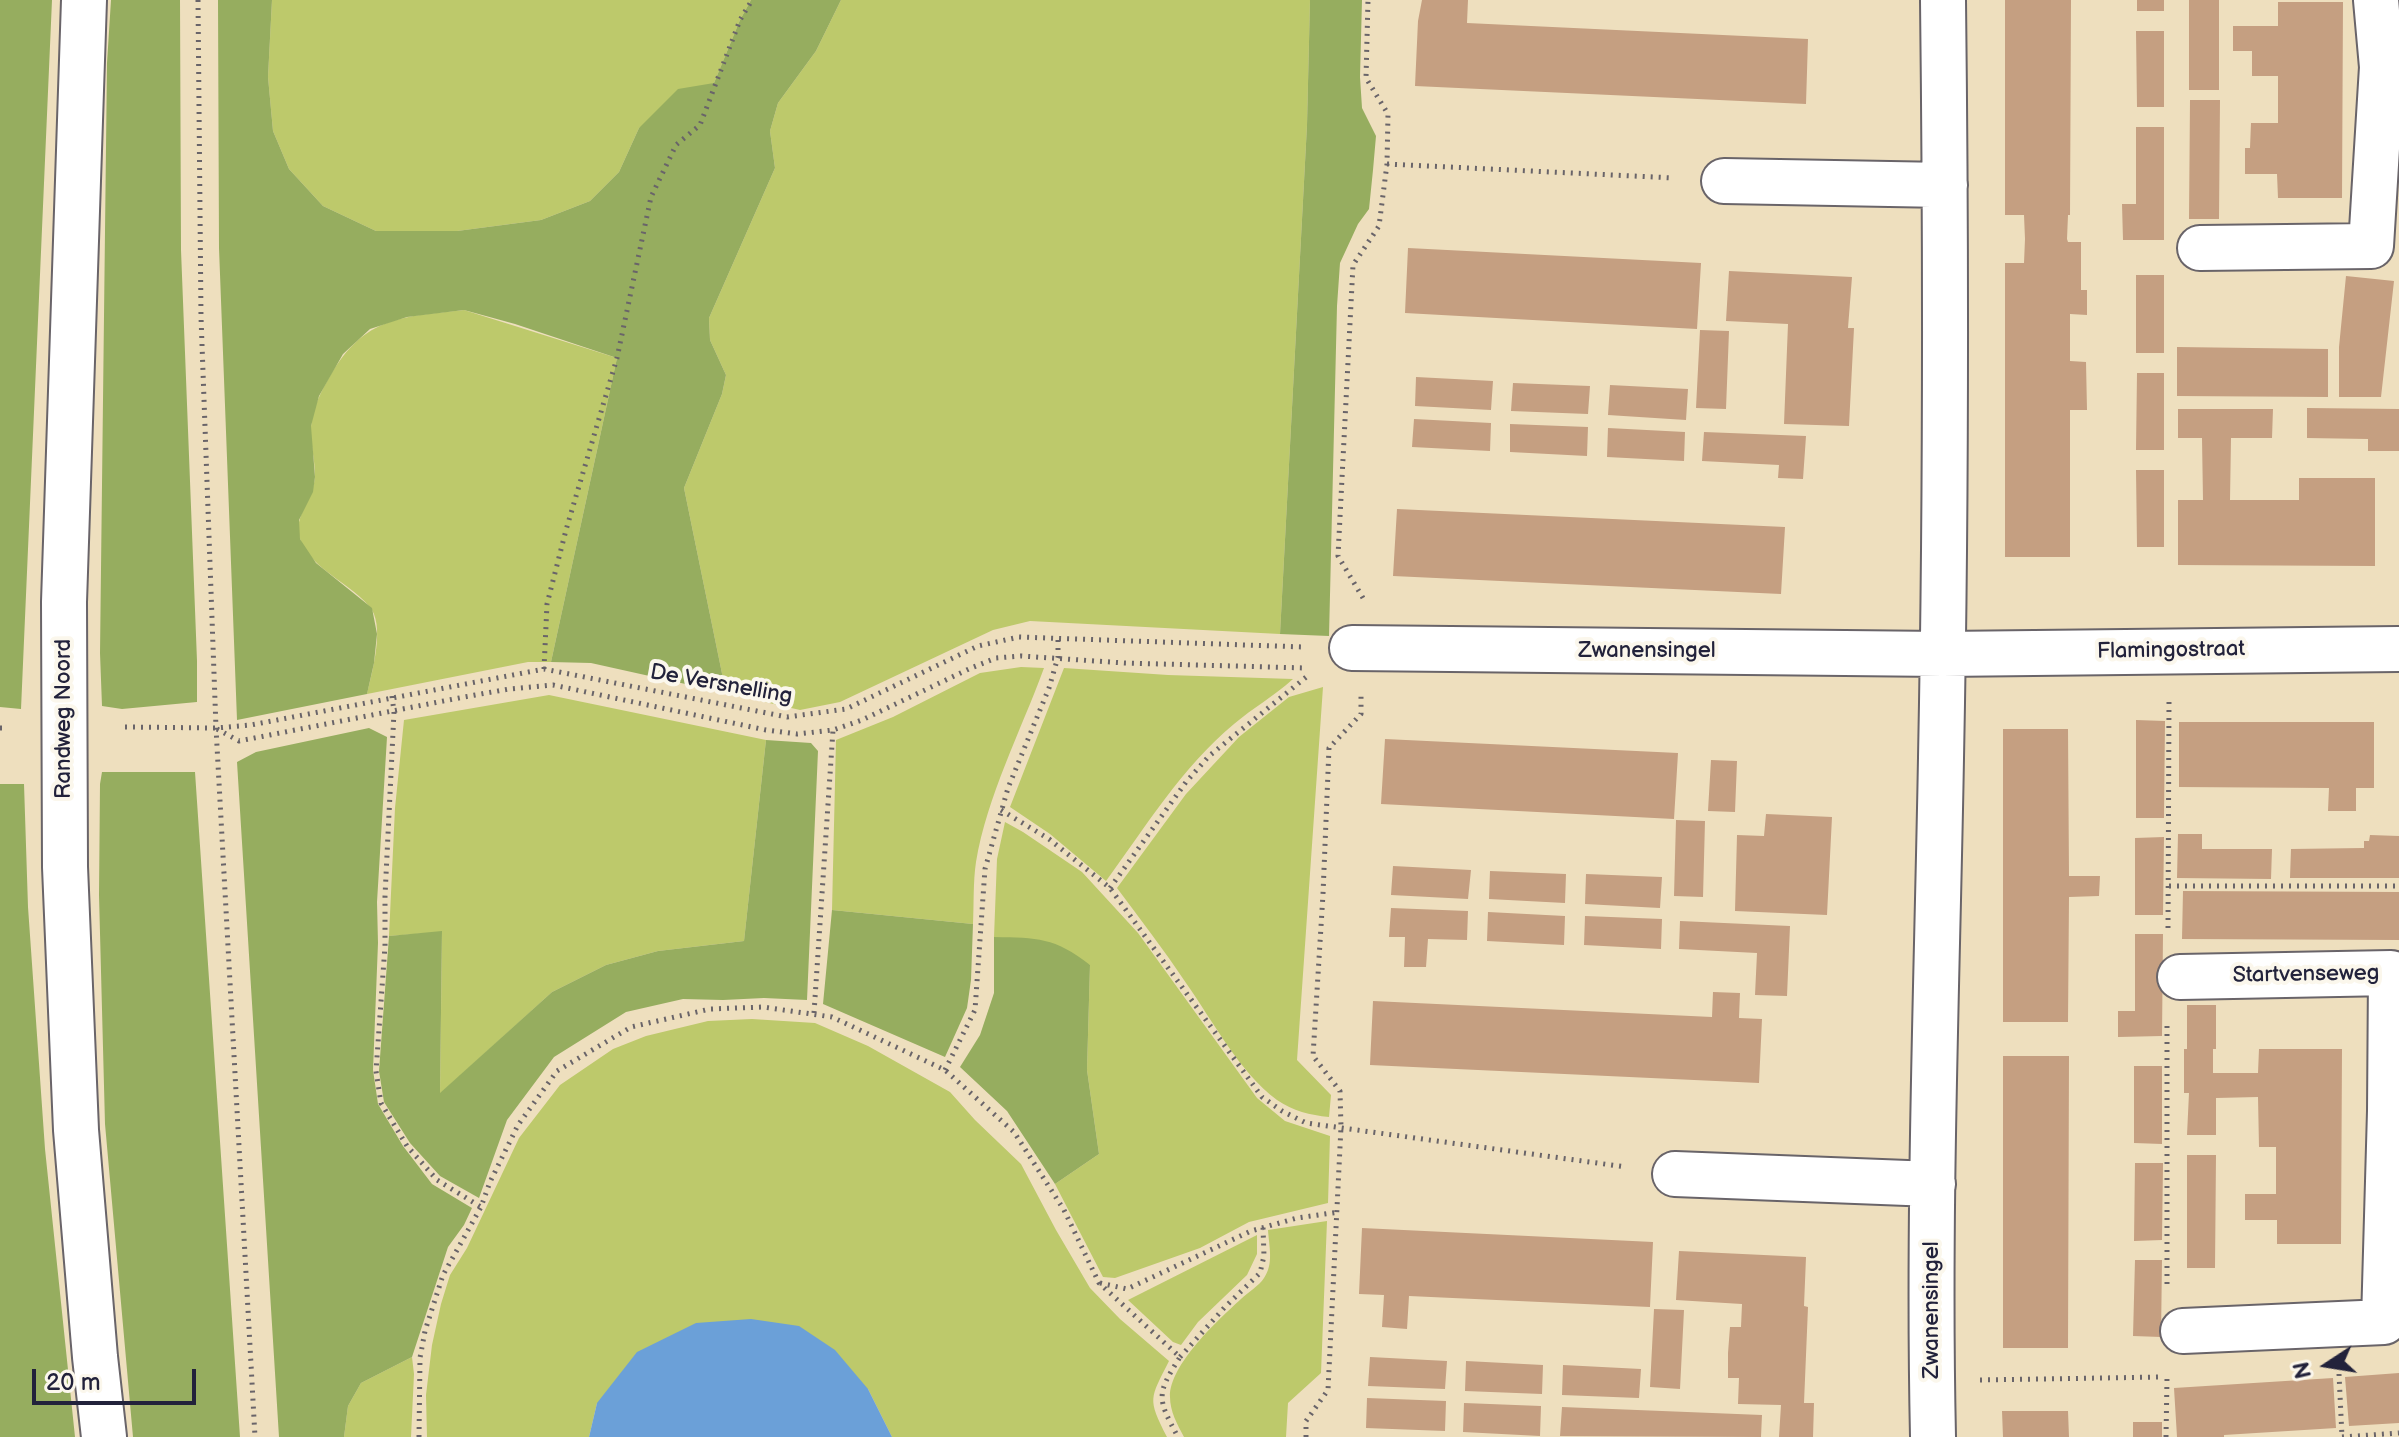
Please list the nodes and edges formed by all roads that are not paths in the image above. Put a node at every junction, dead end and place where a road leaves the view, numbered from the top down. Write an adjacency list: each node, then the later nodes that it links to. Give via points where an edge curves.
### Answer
1 (84, 0): 16 (street, Randweg Noord, via 64,602 65,867 76,1130)
2 (1943, 0): 6 (street, Zwanensingel)
3 (2376, 0): 4 (street)
4 (2390, 65): 7 (street, via 2371,246)
5 (1724, 181): 6 (street)
6 (1945, 185): 10 (street, Zwanensingel)
7 (2200, 248)
8 (1357, 649): 10 (street, Zwanensingel)
9 (2399, 649): 10 (street, Flamingostraat)
10 (1943, 654): 14 (street, Zwanensingel)
11 (2180, 977): 12 (street, Startvenseweg, via 2391,973)
12 (2394, 1111): 15 (street, Startvenseweg, via 2384,1322 2336,1324)
13 (1675, 1174): 14 (street)
14 (1933, 1184): 17 (street, Zwanensingel)
15 (2175, 1313)
16 (104, 1437)
17 (1933, 1437)

